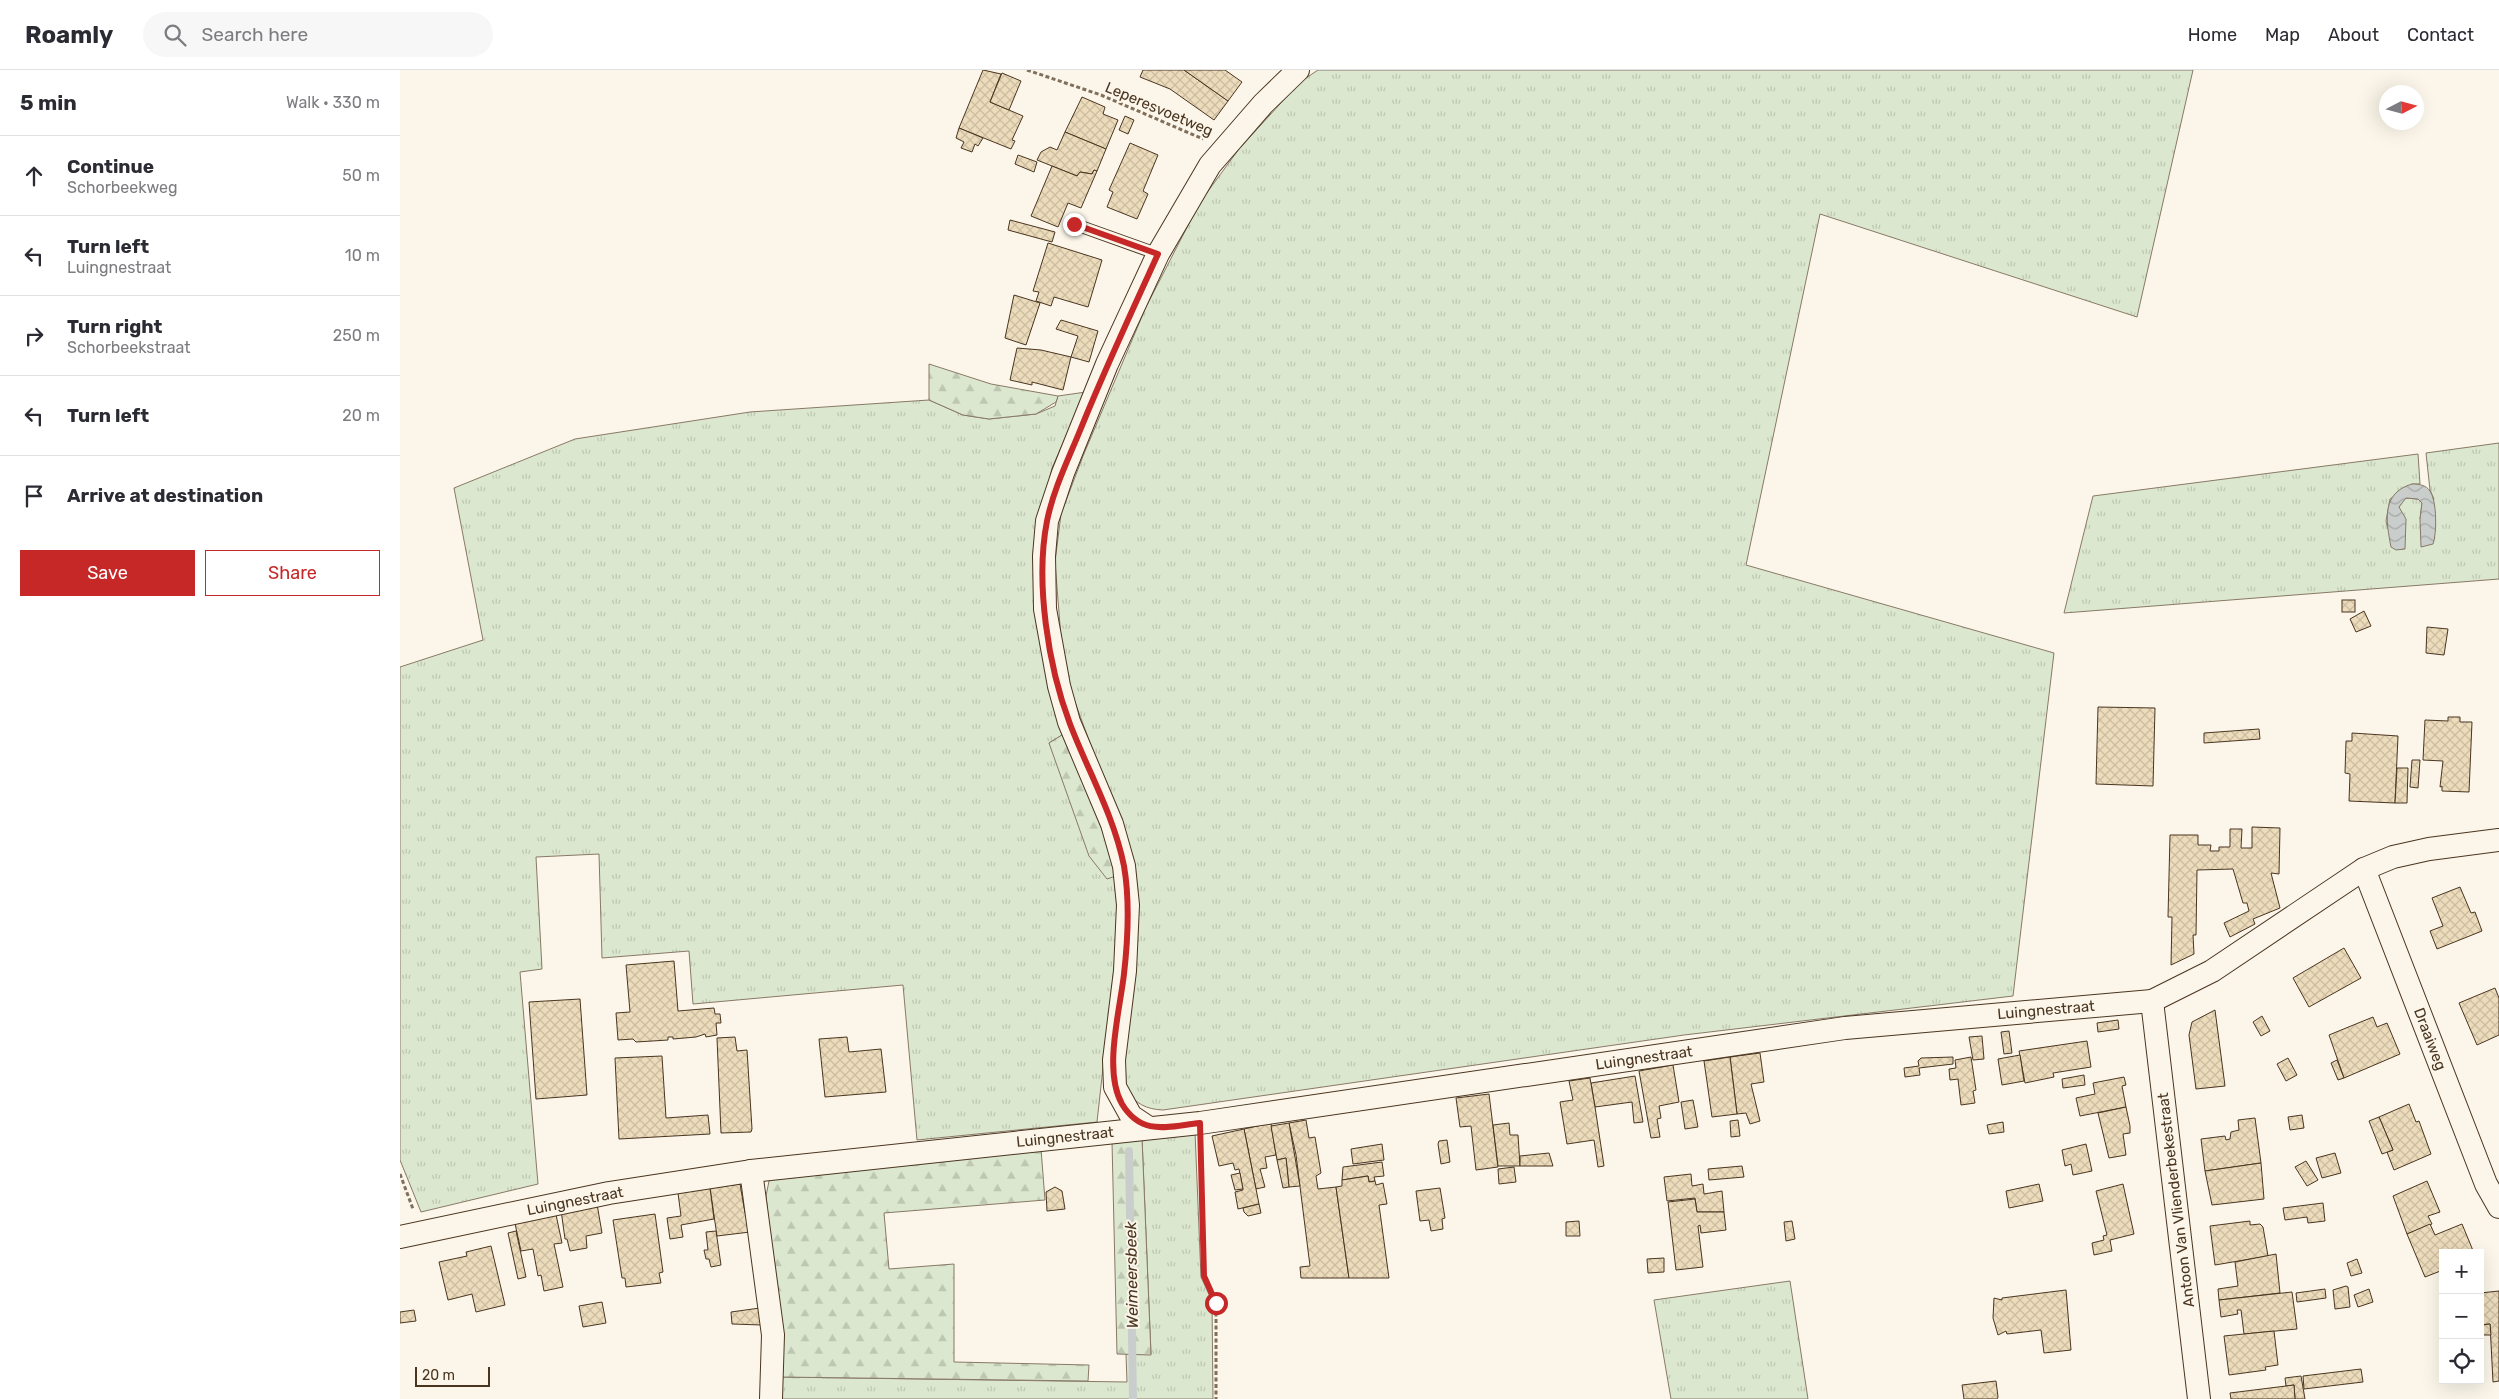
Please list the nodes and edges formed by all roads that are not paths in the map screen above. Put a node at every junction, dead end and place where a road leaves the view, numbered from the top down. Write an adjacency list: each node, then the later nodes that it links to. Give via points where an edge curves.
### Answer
1 (1298, 70): 3 (street, via 1263,104 1210,165)
2 (1074, 224): 3 (lane)
3 (1158, 254): 7 (street, via 1107,364 1063,474 1048,521 1044,556 1045,609 1059,686 1070,722 1112,824 1124,866 1128,905 1114,1087 1130,1116)
4 (2499, 840): 5 (street, Luingnestraat, via 2429,849 2394,857)
5 (2364, 869): 6 (street, Luingnestraat, via 2212,971); 9 (street, Draaiweg, via 2486,1184)
6 (2152, 1001): 7 (street, Luingnestraat, via 1845,1028); 12 (street, Antoon Van Vlienderbekestraat)
7 (1149, 1128): 8 (street, Luingnestraat)
8 (751, 1171): 10 (street, Luingnestraat, via 609,1193); 11 (street, via 773,1335)
9 (2499, 1207)
10 (411, 1234)
11 (772, 1399)
12 (2199, 1399)

